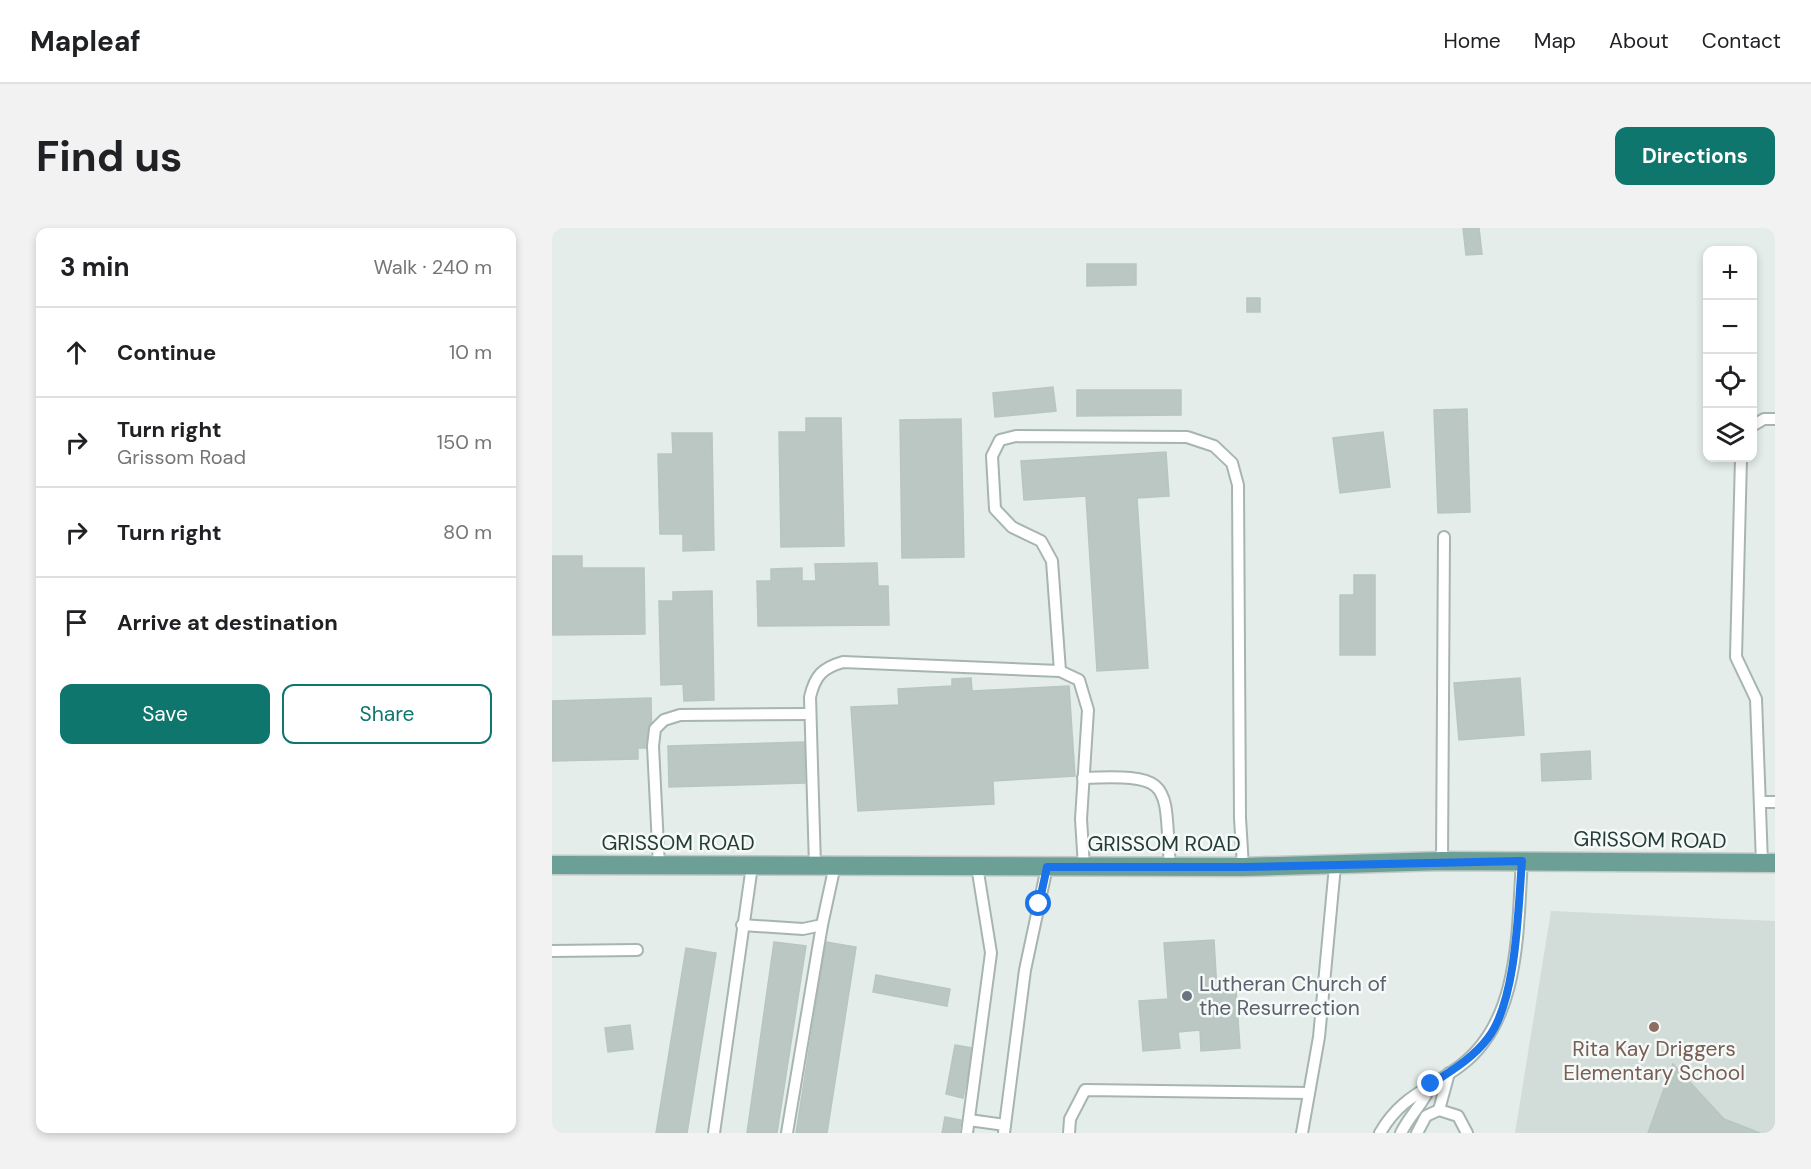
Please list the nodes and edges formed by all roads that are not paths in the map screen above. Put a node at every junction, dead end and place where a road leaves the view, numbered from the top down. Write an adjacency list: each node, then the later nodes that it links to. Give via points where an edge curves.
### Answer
1 (1775, 419): 2 (lane)
2 (1757, 423)
3 (1741, 462): 8 (lane, via 1736,657 1756,699)
4 (1444, 537): 10 (lane)
5 (1060, 671): 6 (lane, via 843,662 825,667 814,680); 7 (lane, via 1079,680 1086,696); 23 (lane, via 1052,561 1041,541 1012,527 995,508 992,456 1000,440 1016,436 1187,437 1215,446 1232,463 1238,485)
6 (810, 714): 15 (lane, via 680,714 664,720 655,729 653,746); 17 (lane)
7 (1083, 778): 21 (lane); 22 (lane, via 1132,776 1151,781 1164,795)
8 (1760, 802): 9 (lane); 12 (lane)
9 (1775, 802)
10 (1442, 861): 11 (main road, GRISSOM ROAD); 19 (main road, GRISSOM ROAD)
11 (1522, 861): 12 (main road, GRISSOM ROAD); 28 (lane, via 1517,928 1505,1000 1489,1037)
12 (1768, 863)
13 (552, 865): 15 (main road, GRISSOM ROAD)
14 (835, 865): 17 (main road, GRISSOM ROAD); 18 (main road, GRISSOM ROAD); 25 (lane)
15 (658, 866): 16 (main road, GRISSOM ROAD)
16 (752, 866): 17 (main road, GRISSOM ROAD); 24 (lane)
17 (815, 866)
18 (977, 866): 20 (main road, GRISSOM ROAD); 32 (lane, via 991,953)
19 (1335, 866): 23 (main road, GRISSOM ROAD); 30 (lane, via 1319,1037)
20 (1047, 867): 21 (main road, GRISSOM ROAD); 33 (lane, via 1025,970)
21 (1084, 867): 22 (main road, GRISSOM ROAD)
22 (1170, 867): 23 (main road, GRISSOM ROAD)
23 (1243, 867)
24 (742, 925): 25 (lane, via 803,929); 34 (lane)
25 (822, 926): 35 (lane)
26 (637, 950): 27 (lane)
27 (552, 951)
28 (1449, 1073): 29 (lane); 31 (lane)
29 (1431, 1084): 39 (lane, via 1391,1113); 40 (lane, via 1425,1101)
30 (1309, 1093): 37 (lane, via 1085,1090 1070,1119); 38 (lane)
31 (1439, 1110): 41 (lane, via 1426,1116); 42 (lane, via 1458,1116)
32 (969, 1120): 33 (lane); 36 (lane)
33 (1005, 1129)
34 (714, 1133)
35 (788, 1133)
36 (967, 1133)
37 (1070, 1133)
38 (1302, 1133)
39 (1380, 1133)
40 (1401, 1133)
41 (1417, 1133)
42 (1467, 1133)

